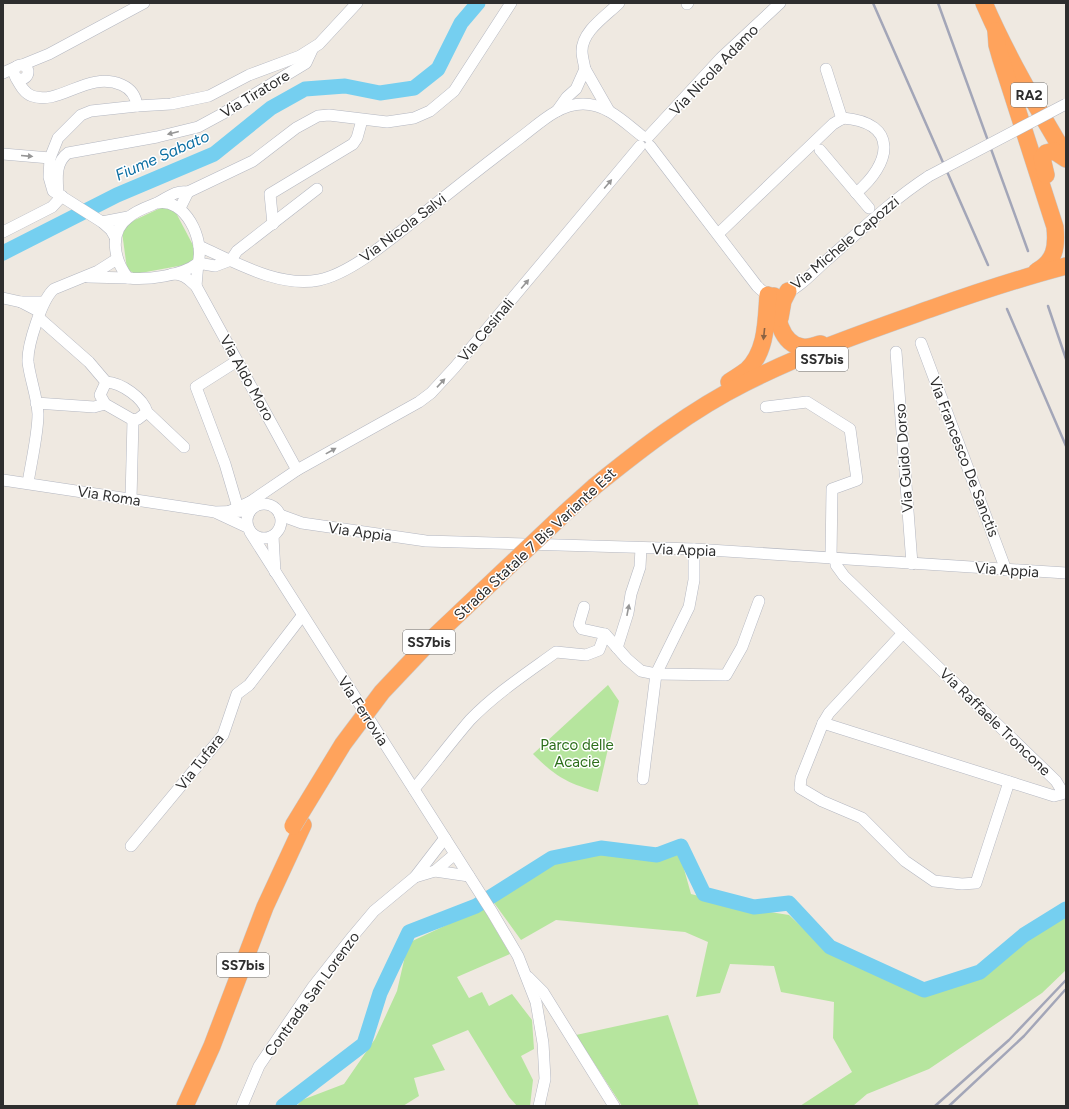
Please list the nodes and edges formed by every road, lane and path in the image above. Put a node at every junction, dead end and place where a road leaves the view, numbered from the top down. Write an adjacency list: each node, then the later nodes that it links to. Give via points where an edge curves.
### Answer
1 (144, 3): 12 (street)
2 (357, 3): 9 (street, Via Tiratore)
3 (511, 3): 22 (street, via 466,75 442,103 414,118 387,122)
4 (619, 3): 10 (street, via 589,32 584,41 582,51)
5 (780, 3): 24 (street, Via Nicola Adamo, via 721,58)
6 (984, 3): 8 (highway, RA2)
7 (994, 3): 23 (highway, RA2, via 1022,59)
8 (996, 31): 27 (highway, RA2); 50 (highway, via 1001,59 1056,228 1057,245 1053,257 1045,267)
9 (312, 50): 18 (street, Via Tiratore, via 250,75 209,96 171,104); 32 (street, Via Tiratore, one-way to 32, via 306,63 198,127 68,153 58,167)
10 (585, 69): 15 (street, via 576,89); 20 (street)
11 (826, 69): 21 (street)
12 (21, 72): 13 (street); 14 (street); 18 (street, via 26,92 38,98 56,96 96,81 115,82 131,91 136,98)
13 (3, 73)
14 (3, 76)
15 (572, 92): 17 (street); 19 (street)
16 (1066, 104): 55 (street, Via Michele Capozzi, bridge, via 929,176 802,282)
17 (574, 105): 19 (street); 20 (street, via 598,106)
18 (137, 106): 28 (street, Via Tiratore, via 91,111 81,115 58,138)
19 (556, 111): 45 (street, Via Nicola Salvi, via 384,244 343,272 318,280 299,282 267,276)
20 (610, 111): 24 (street)
21 (842, 119): 31 (street, via 852,119 872,126 880,132 884,140 882,160); 40 (street, via 833,124)
22 (362, 120): 30 (street, via 318,116 296,128 253,161); 38 (street, via 353,144 270,194)
23 (1066, 136)
24 (645, 141): 40 (street); 70 (street, Via Cesinali, one-way to 24, via 431,393)
25 (820, 150): 31 (street)
26 (3, 154): 28 (street, one-way to 28)
27 (1066, 157): 41 (highway, via 1052,151 1042,158)
28 (50, 158): 32 (street, Via Tiratore, via 49,183 53,191)
29 (317, 189): 38 (street)
30 (188, 192): 33 (street, via 177,192); 34 (street)
31 (856, 193): 35 (street)
32 (63, 197): 37 (street); 39 (street, via 52,207)
33 (157, 203): 34 (street, via 165,201); 36 (street)
34 (180, 208): 43 (street, via 191,224)
35 (869, 208)
36 (128, 217): 37 (street); 42 (street)
37 (102, 222): 42 (street)
38 (272, 224): 45 (street, via 235,253)
39 (3, 232)
40 (718, 234): 55 (street, via 757,286)
41 (1066, 234)
42 (115, 237): 44 (street)
43 (199, 246): 45 (street, Via Nicola Salvi); 46 (street)
44 (117, 259): 52 (street, via 107,267); 53 (street)
45 (232, 260): 47 (street)
46 (198, 263): 47 (street); 49 (street); 54 (street)
47 (215, 266): 54 (street, via 202,275)
48 (1066, 266): 50 (highway, Strada Statale 7 Bis Variante Est / SS7bis)
49 (171, 274): 53 (street, via 145,280); 54 (street, via 186,277)
50 (1029, 275): 58 (highway, Strada Statale 7 Bis Variante Est / SS7bis)
51 (1066, 275): 74 (highway, Strada Statale 7 Bis Variante Est / SS7bis, via 878,338 823,358 769,382 737,398)
52 (82, 277): 53 (street); 57 (street, via 54,289)
53 (128, 278)
54 (196, 286): 61 (street, Via Aldo Moro)
55 (777, 294): 58 (highway, via 781,311 780,325 792,343 801,347); 67 (highway, one-way to 67, via 757,358 747,370 712,393)
56 (3, 298): 57 (street)
57 (41, 310): 62 (street); 63 (street, via 28,362)
58 (849, 339): 67 (highway, Strada Statale 7 Bis Variante Est / SS7bis, via 744,383)
59 (921, 343): 88 (street, Via Francesco De Sanctis)
60 (896, 352): 87 (street, Via Guido Dorso)
61 (237, 361): 70 (street, Via Aldo Moro); 78 (street, via 196,387 225,464)
62 (106, 382): 64 (street, via 100,395); 66 (street, via 116,384 138,398 145,405)
63 (36, 403): 64 (street, via 94,408); 72 (street, via 38,414)
64 (105, 404): 68 (street)
65 (766, 407): 86 (street, via 807,402 850,429 857,480 832,489)
66 (147, 412): 68 (street); 69 (street)
67 (693, 413): 74 (highway, Strada Statale 7 Bis Variante Est / SS7bis, via 624,463)
68 (133, 420): 75 (street)
69 (184, 447)
70 (297, 470): 73 (street, Via Cesinali)
71 (3, 480): 72 (street, Via Roma)
72 (28, 483): 75 (street, Via Roma)
73 (275, 483): 76 (street); 77 (street, Via Cesinali)
74 (599, 489): 102 (highway, Strada Statale 7 Bis Variante Est / SS7bis, via 405,680 346,754)
75 (131, 499): 79 (street, Via Roma)
76 (268, 505): 77 (street); 80 (street)
77 (250, 506): 78 (street, Via Roma); 82 (street, via 247,518)
78 (233, 510): 79 (street, Via Roma)
79 (215, 512): 82 (street, Via Roma)
80 (280, 515): 81 (street, Via Appia); 83 (street, via 280,526)
81 (302, 523): 83 (street, Via Appia); 84 (street, Via Appia, via 426,541)
82 (249, 530): 83 (street, via 258,538 269,538); 90 (street, Via Ferrovia)
83 (276, 534): 90 (street)
84 (641, 548): 85 (street, Via Appia); 96 (street, one-way to 84, via 640,567)
85 (694, 549): 86 (street, Via Appia); 97 (street, via 694,580 689,607)
86 (833, 558): 87 (street, Via Appia); 94 (street, Via Raffaele Troncone, via 844,576)
87 (912, 564): 88 (street, Via Appia)
88 (1006, 570): 89 (street, Via Appia)
89 (1066, 573)
90 (275, 574): 93 (street, Via Ferrovia)
91 (759, 601): 97 (street, via 742,647 726,676)
92 (584, 607): 95 (street, via 579,624 582,629)
93 (302, 616): 101 (street, Via Ferrovia); 104 (street, Via Tufara, via 249,685 237,694 223,735)
94 (903, 633): 98 (street, via 835,706); 100 (street, Via Raffaele Troncone, via 1056,781 1062,794 1054,796)
95 (605, 634): 96 (street); 101 (street, via 599,650 586,655 556,652 485,706 470,720)
96 (617, 648): 97 (street, via 641,671)
97 (656, 674): 99 (street)
98 (823, 723): 100 (street, Via Raffaele Troncone); 100 (street, via 801,778 800,788 822,802 862,818 905,861 934,881 976,883)
99 (643, 779)
100 (1009, 782)
101 (414, 789): 103 (street, Via Ferrovia)
102 (298, 825): 111 (highway, Strada Statale 7 Bis Variante Est / SS7bis, via 264,887 204,1042); 112 (highway, Strada Statale 7 Bis Variante Est / SS7bis, via 212,1046)
103 (445, 838): 105 (street, Via Ferrovia); 106 (street, Contrada San Lorenzo)
104 (131, 846)
105 (454, 852): 106 (street, Contrada San Lorenzo); 107 (street, Contrada San Lorenzo); 108 (street, Via Ferrovia)
106 (423, 866): 109 (street, Contrada San Lorenzo)
107 (435, 871): 108 (street, Contrada San Lorenzo); 109 (street, Contrada San Lorenzo)
108 (469, 876): 110 (street, Via Ferrovia, via 518,956)
109 (415, 877): 113 (street, Contrada San Lorenzo, via 374,911 312,988 260,1066)
110 (524, 973): 114 (street, Via Ferrovia, via 536,1002 543,1043 545,1079); 115 (street, via 543,992)
111 (174, 1106)
112 (185, 1106)
113 (242, 1106)
114 (539, 1106)
115 (614, 1106)

